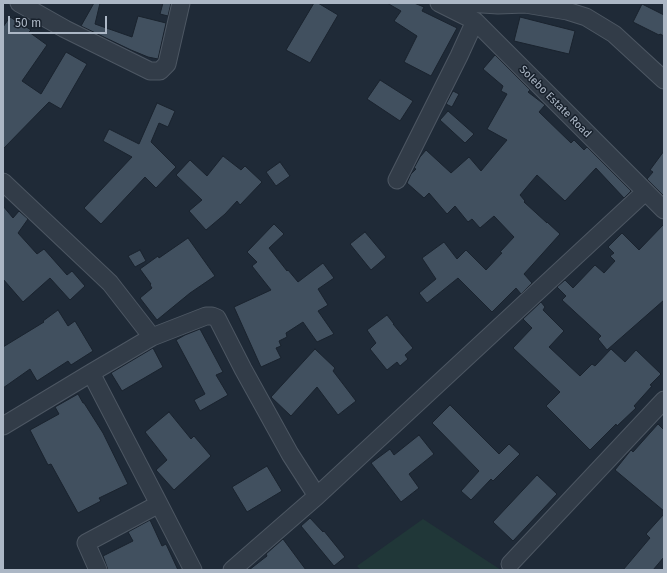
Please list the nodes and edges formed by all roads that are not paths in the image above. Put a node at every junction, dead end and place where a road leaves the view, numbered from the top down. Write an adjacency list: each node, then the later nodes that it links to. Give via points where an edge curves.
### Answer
1 (19, 3): 2 (street, via 150,71 160,71 167,64)
2 (181, 3)
3 (439, 3): 5 (street, Solebo Estate Road)
4 (467, 3): 6 (street, via 525,4 586,17 614,34)
5 (474, 21): 7 (street); 9 (street, Solebo Estate Road)
6 (664, 80)
7 (397, 180)
8 (3, 182): 11 (street, via 110,283)
9 (645, 192): 10 (street, Solebo Estate Road); 15 (street)
10 (664, 210)
11 (152, 337): 12 (street); 15 (street, via 206,316 217,318 290,454)
12 (91, 373): 14 (street); 16 (street)
13 (664, 400): 17 (street)
14 (3, 426)
15 (316, 496): 20 (street)
16 (159, 504): 18 (street, via 86,543); 19 (street)
17 (510, 564)
18 (98, 570)
19 (192, 570)
20 (232, 570)

